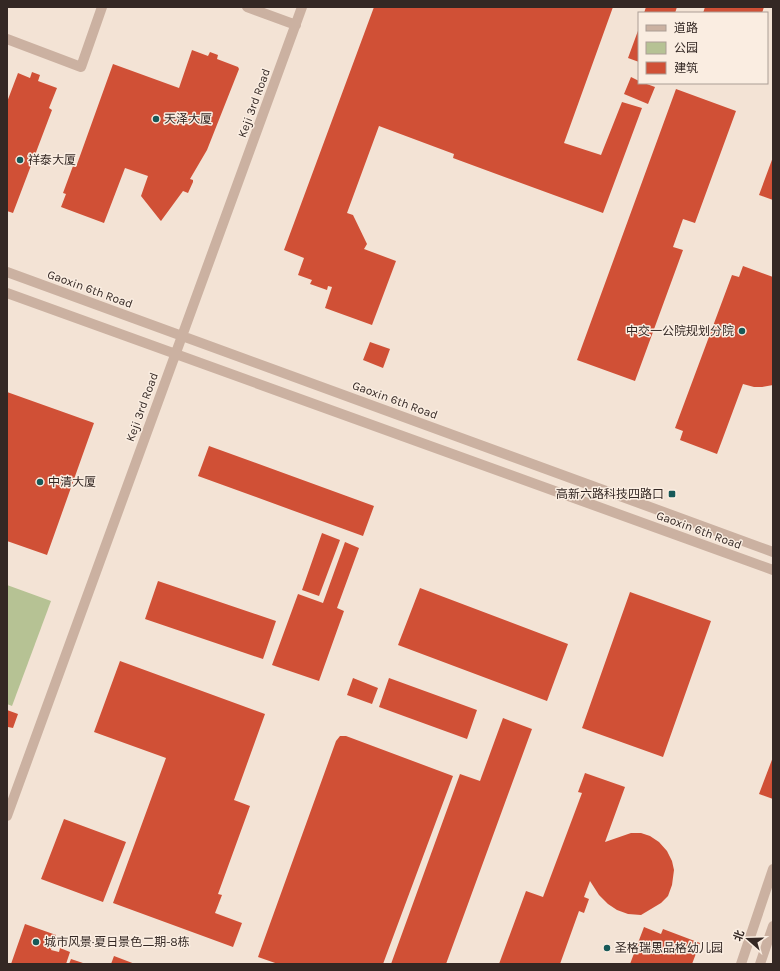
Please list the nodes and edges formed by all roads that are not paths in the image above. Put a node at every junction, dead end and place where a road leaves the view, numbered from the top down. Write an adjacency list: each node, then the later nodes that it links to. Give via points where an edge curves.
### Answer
1 (102, 7): 5 (street, via 80,67)
2 (247, 7): 4 (street)
3 (302, 7): 4 (street, Keji 3rd Road)
4 (296, 25): 8 (street, Keji 3rd Road)
5 (7, 39)
6 (7, 272): 8 (street, Gaoxin 6th Road)
7 (7, 293): 9 (street, Gaoxin 6th Road)
8 (182, 336): 9 (street, Keji 3rd Road); 10 (street, Gaoxin 6th Road)
9 (175, 354): 11 (street, Gaoxin 6th Road); 12 (street, Keji 3rd Road)
10 (773, 552)
11 (773, 570)
12 (7, 816)
13 (773, 869): 15 (street)
14 (773, 926): 16 (street)
15 (741, 964)
16 (760, 964)

